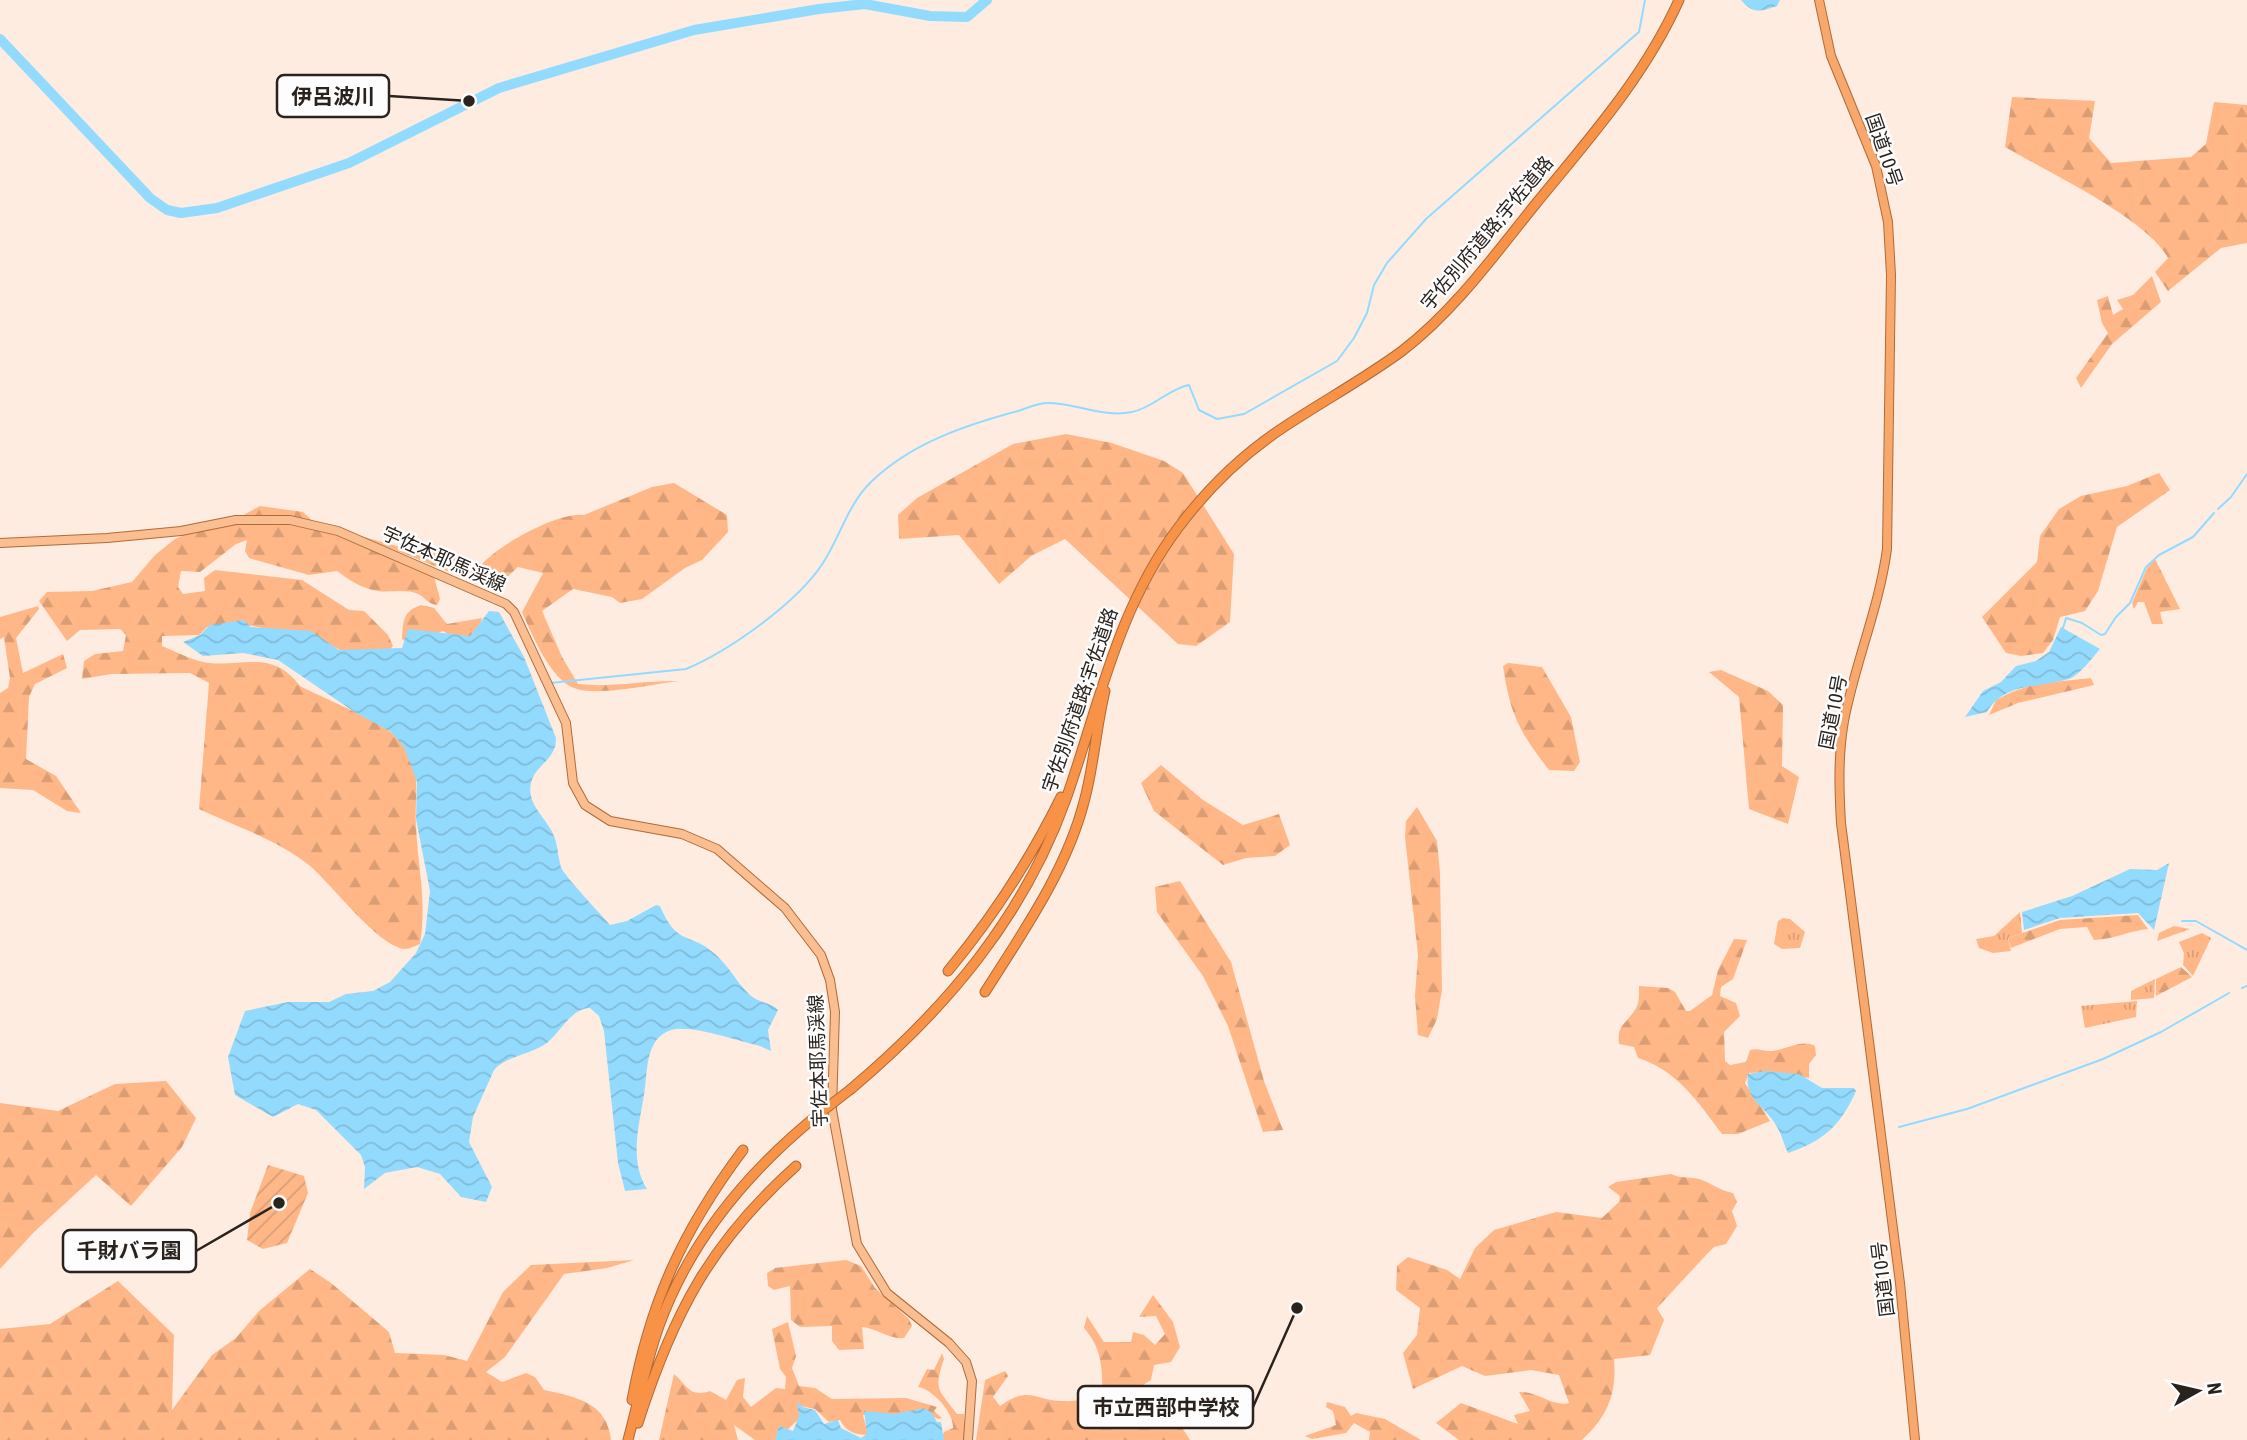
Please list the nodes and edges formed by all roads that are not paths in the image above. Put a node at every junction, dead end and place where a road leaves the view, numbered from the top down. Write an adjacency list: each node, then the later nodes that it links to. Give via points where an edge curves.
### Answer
1 (1679, 0): 4 (highway, 宇佐別府道路;宇佐道路, via 1637,78 1452,306 1404,349 1281,429 1230,470 1171,537)
2 (1819, 0): 12 (highway, 国道10号, via 1831,56 1876,166 1890,238 1887,549 1843,723 1839,792)
3 (0, 543): 11 (main road, 宇佐本耶馬渓線, via 181,531 236,520 290,520 338,531 506,604 514,612 566,723 573,783 585,805 610,821 682,834 717,849 785,908 817,948 835,1007 832,1110 857,1244 887,1293 966,1362 972,1381)
4 (1129, 609): 5 (highway, 宇佐別府道路;宇佐道路); 7 (highway, via 1104,693 1084,803 1073,835 1052,882)
5 (1078, 762): 6 (highway, via 1040,841); 10 (highway, 宇佐別府道路;宇佐道路, bridge, via 1056,825 1023,892 985,952 916,1031 747,1180 697,1247 660,1324)
6 (948, 971)
7 (985, 992)
8 (743, 1150): 10 (highway, via 696,1216 665,1278 638,1370)
9 (796, 1166): 10 (highway, via 741,1220 691,1291 664,1344)
10 (628, 1440)
11 (968, 1440)
12 (1915, 1440)

